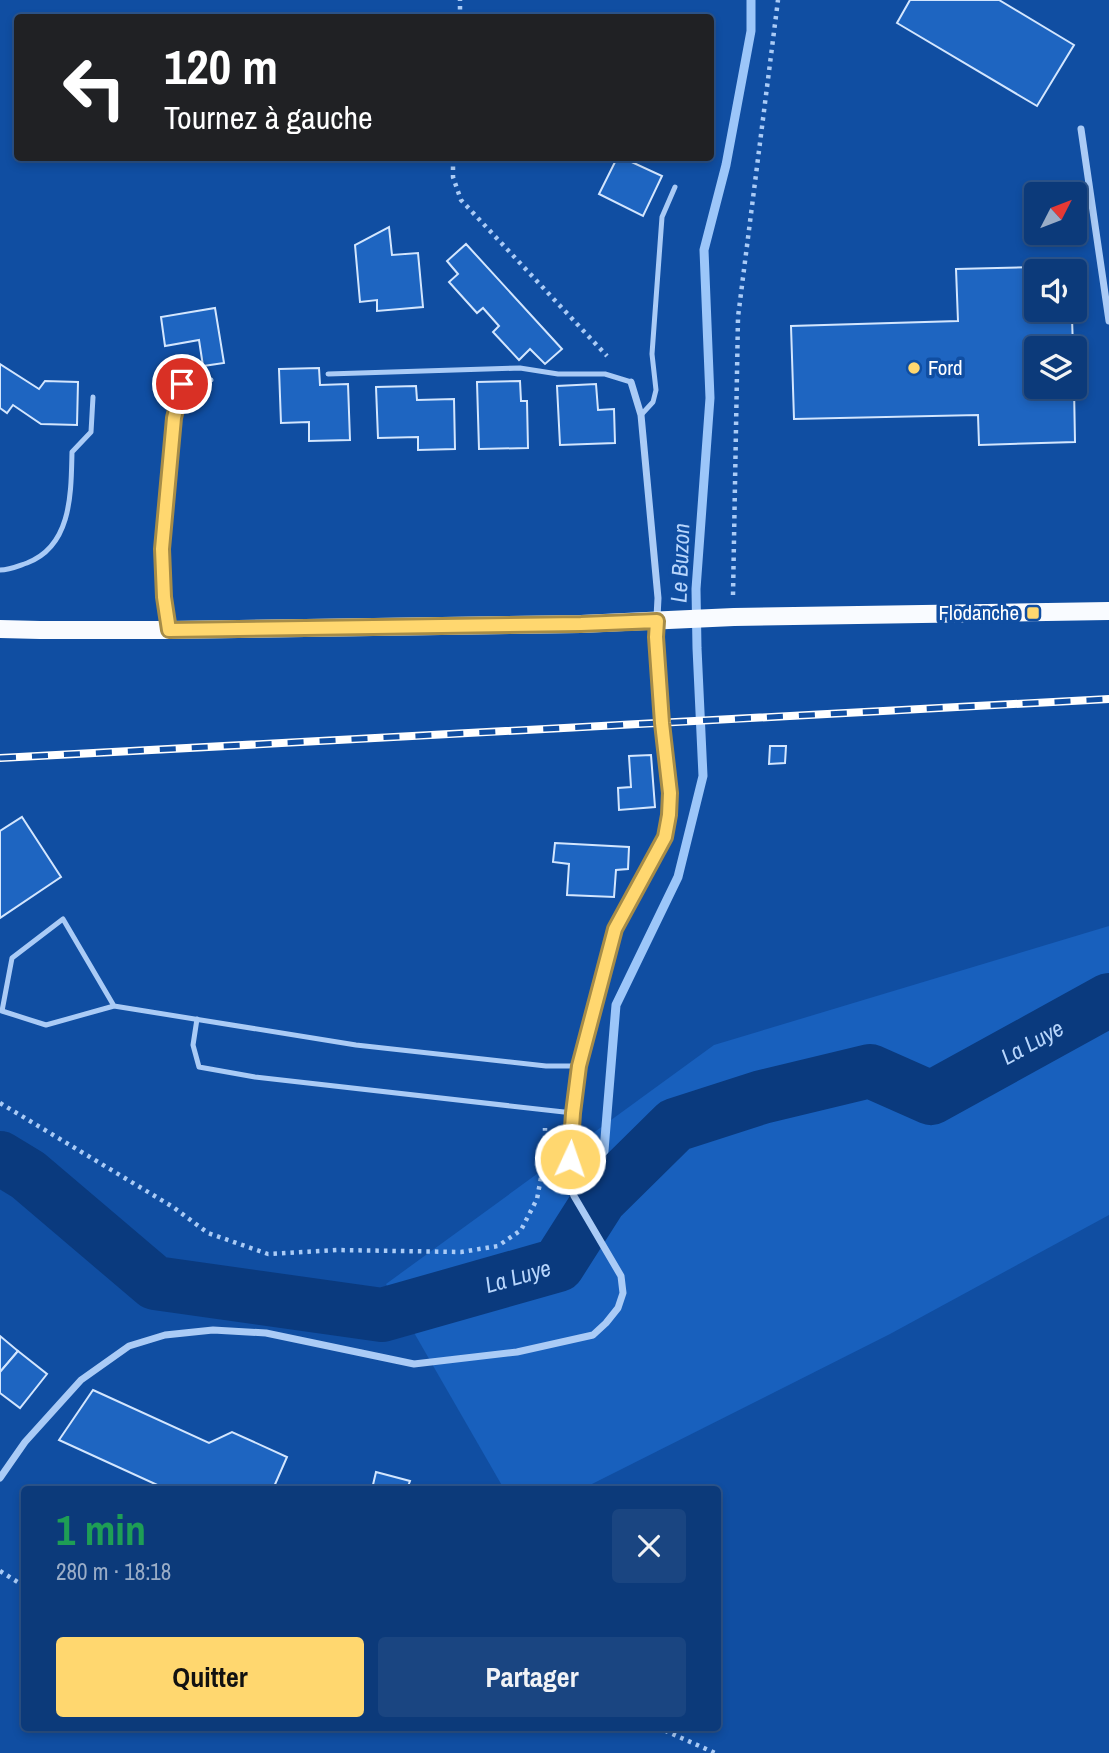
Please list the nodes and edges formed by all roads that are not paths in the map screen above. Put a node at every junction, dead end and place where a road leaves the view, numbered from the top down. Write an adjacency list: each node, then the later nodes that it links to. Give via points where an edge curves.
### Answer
1 (1082, 129): 3 (street)
2 (675, 187): 8 (lane, via 662,217 652,354 656,390 653,402)
3 (1109, 321)
4 (328, 374): 6 (lane, via 520,368 605,374)
5 (211, 380): 13 (lane, via 182,384 174,418 162,549)
6 (631, 382): 8 (street)
7 (93, 397): 9 (lane, via 91,432 72,452 71,499 61,533 39,558)
8 (641, 415): 11 (street)
9 (0, 570)
10 (1109, 611): 11 (main road)
11 (657, 621): 13 (main road); 16 (street, via 670,793 667,826 615,929)
12 (0, 629): 13 (main road)
13 (169, 630)
14 (114, 1006): 14 (lane, via 63,919 12,958 2,1011 46,1025); 15 (lane)
15 (197, 1019): 16 (lane, via 356,1045); 17 (lane, via 192,1045 199,1067)
16 (579, 1066): 17 (street)
17 (573, 1113): 18 (street, via 569,1182 621,1276 623,1293 618,1308 593,1335 517,1352 414,1364 266,1333 213,1330 166,1335 129,1346 81,1380 25,1442)
18 (0, 1478)

